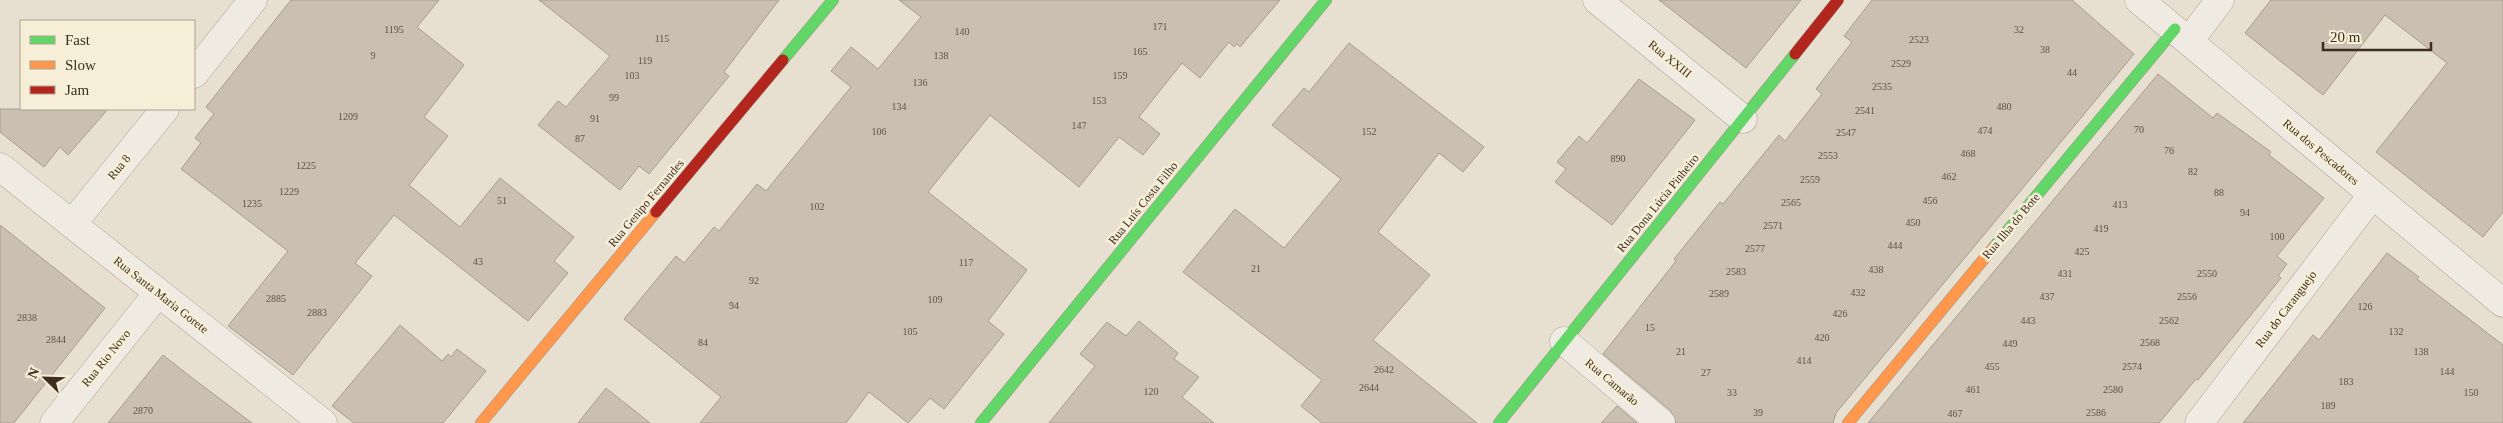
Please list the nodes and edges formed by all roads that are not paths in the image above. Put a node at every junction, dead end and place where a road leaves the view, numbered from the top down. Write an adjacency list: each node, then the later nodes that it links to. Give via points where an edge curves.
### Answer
1 (253, 0): 9 (street)
2 (833, 0): 20 (street, Rua Genipo Fernandes)
3 (1326, 0): 21 (street, Rua Luís Costa Filho)
4 (1597, 0): 11 (street, Rua XXIII)
5 (1838, 0): 11 (street, Rua Dona Lúcia Pinheiro)
6 (2139, 0): 8 (street, Rua dos Pescadores)
7 (2220, 0): 8 (street, Rua Ilha do Bote)
8 (2182, 35): 13 (street, Rua dos Pescadores); 24 (street, Rua Ilha do Bote)
9 (195, 73)
10 (164, 110): 14 (street, Rua 8)
11 (1743, 119): 17 (street, Rua Dona Lúcia Pinheiro)
12 (0, 167): 14 (street, Rua Santa Maria Gorete)
13 (2372, 195): 16 (street, Rua dos Pescadores); 25 (street, Rua do Caranguejo)
14 (72, 224): 15 (street, Rua Santa Maria Gorete)
15 (158, 293): 18 (street, Rua Rio Novo); 19 (street, Rua Santa Maria Gorete)
16 (2503, 303)
17 (1564, 341): 22 (street, Rua Dona Lúcia Pinheiro); 23 (street, Rua Camarão)
18 (54, 423)
19 (323, 423)
20 (481, 423)
21 (981, 423)
22 (1499, 423)
23 (1661, 423)
24 (1848, 423)
25 (2199, 423)

